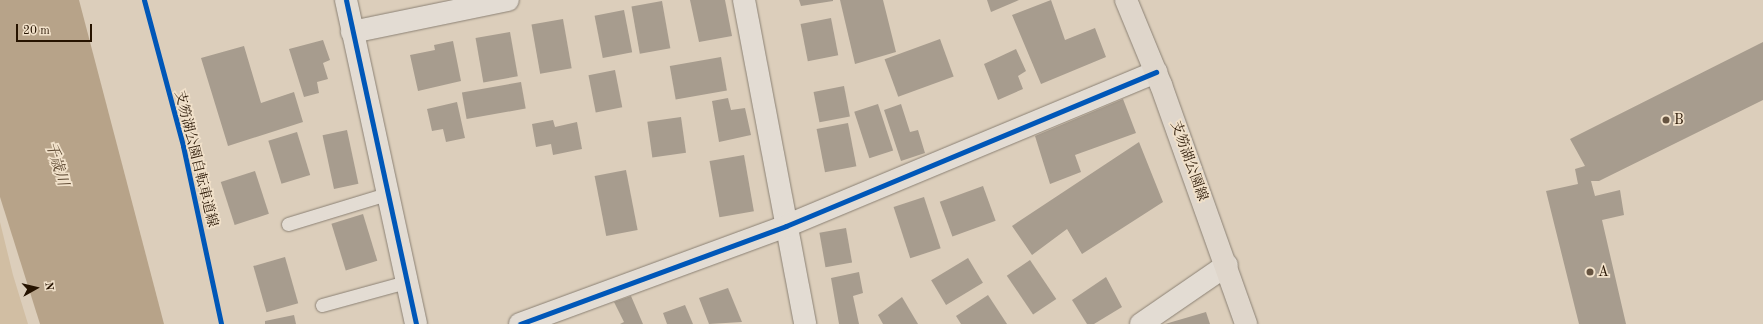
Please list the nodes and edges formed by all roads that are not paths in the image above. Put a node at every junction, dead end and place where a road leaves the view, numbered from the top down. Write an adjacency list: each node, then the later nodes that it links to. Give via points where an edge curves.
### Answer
1 (346, 0): 5 (street)
2 (508, 0): 5 (street)
3 (744, 0): 9 (street)
4 (1126, 0): 6 (main road, 支笏湖公園線)
5 (352, 32): 7 (street)
6 (1156, 72): 9 (street); 10 (main road, 支笏湖公園線)
7 (387, 194): 8 (lane); 11 (street)
8 (288, 224)
9 (786, 226): 14 (street); 15 (street)
10 (1227, 265): 16 (street); 17 (main road, 支笏湖公園線)
11 (406, 282): 12 (lane); 13 (street)
12 (322, 305)
13 (416, 324)
14 (520, 324)
15 (805, 324)
16 (1141, 324)
17 (1246, 324)

